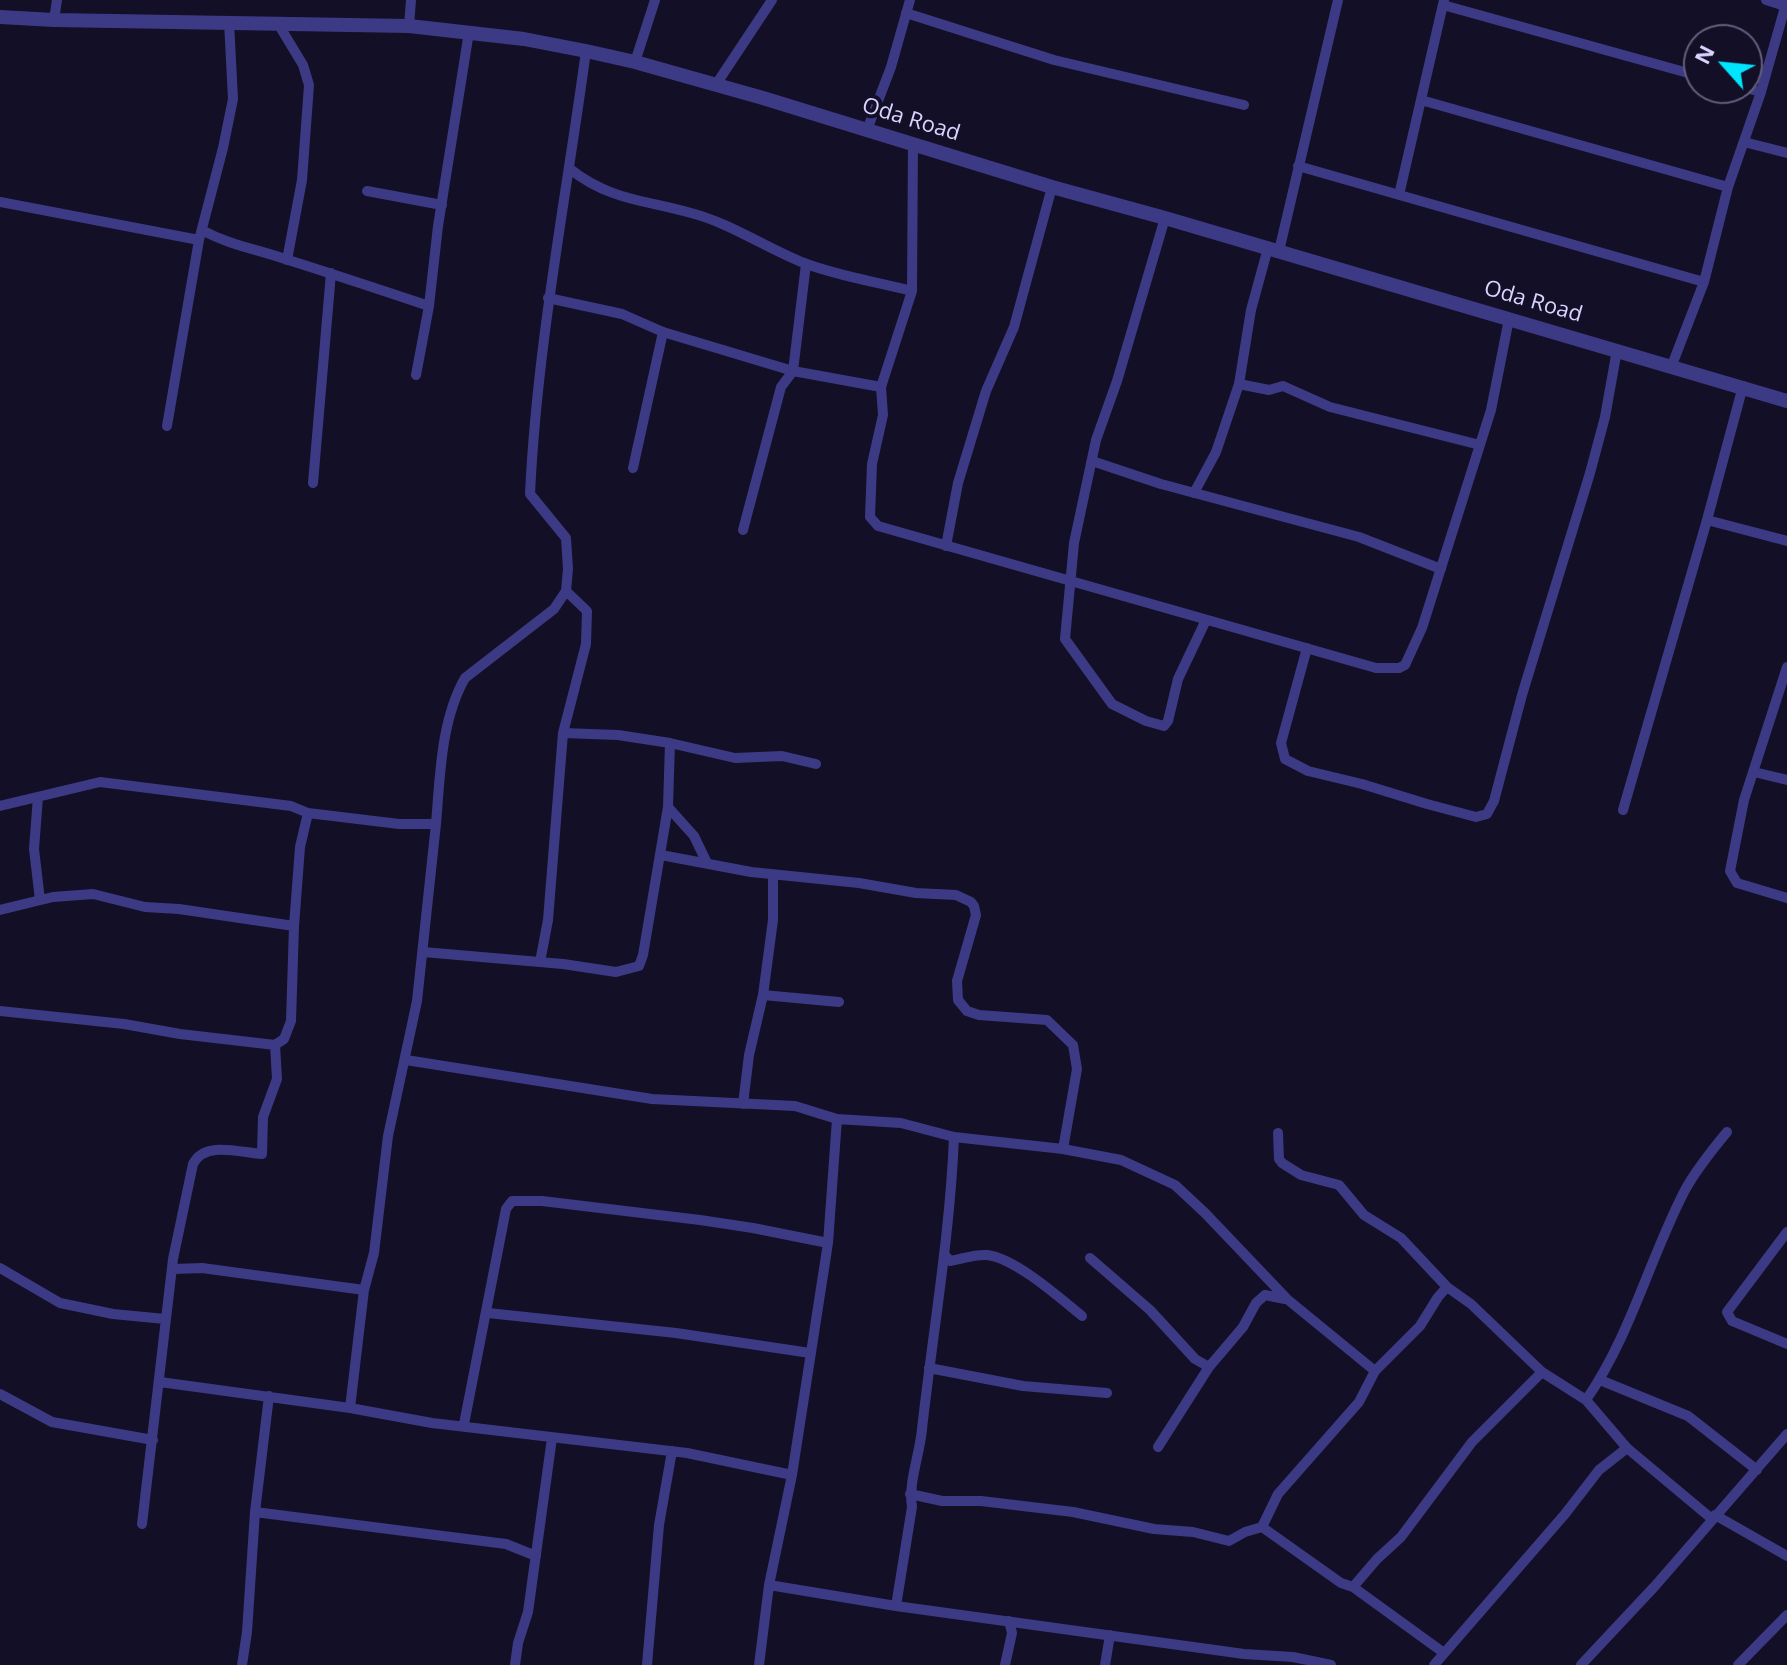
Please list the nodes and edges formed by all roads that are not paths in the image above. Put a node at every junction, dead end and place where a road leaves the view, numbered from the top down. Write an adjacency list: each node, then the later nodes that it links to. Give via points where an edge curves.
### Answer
1 (57, 0): 12 (street)
2 (411, 0): 15 (street)
3 (655, 0): 18 (street)
4 (772, 0): 21 (street)
5 (910, 0): 10 (street)
6 (1338, 0): 29 (street)
7 (1766, 0): 9 (street)
8 (1443, 2): 19 (street); 22 (street)
9 (1786, 3): 20 (street)
10 (906, 13): 24 (street, via 1054,60); 25 (street)
11 (0, 17): 12 (street, Oda Road)
12 (54, 20): 13 (street, Oda Road)
13 (229, 22): 14 (street, Oda Road); 38 (street, via 233,99)
14 (277, 22): 15 (street, Oda Road); 40 (street, via 309,85 302,180)
15 (409, 26): 16 (street, Oda Road)
16 (469, 32): 17 (street, Oda Road); 36 (street)
17 (586, 51): 18 (street, Oda Road); 30 (street)
18 (635, 62): 21 (street, Oda Road)
19 (1683, 71)
20 (1763, 85)
21 (715, 86): 25 (street, Oda Road)
22 (1421, 100): 32 (street); 34 (street)
23 (1757, 104): 26 (street)
24 (1244, 105)
25 (867, 130): 27 (street, Oda Road)
26 (1744, 142): 28 (street); 32 (street)
27 (913, 143): 31 (street, Oda Road); 44 (street)
28 (1787, 153)
29 (1298, 166): 34 (street); 39 (street)
30 (570, 169): 41 (street, via 605,191 692,213); 45 (street)
31 (1052, 187): 37 (street, Oda Road); 66 (street, via 1014,327 986,391 958,483)
32 (1728, 187): 43 (street)
33 (367, 191): 36 (street)
34 (1399, 195): 43 (street)
35 (0, 202): 38 (street)
36 (442, 205): 46 (street)
37 (1165, 218): 39 (street, Oda Road); 59 (street)
38 (200, 235): 40 (street); 57 (street)
39 (1274, 250): 47 (street, Oda Road); 53 (street, via 1251,310)
40 (287, 260): 42 (street)
41 (806, 264): 44 (street); 51 (street)
42 (331, 273): 46 (street); 61 (street)
43 (1704, 282): 50 (street)
44 (912, 291): 55 (street)
45 (548, 298): 48 (street, via 622,314); 69 (street, via 530,494 566,538)
46 (429, 306): 52 (street)
47 (1509, 319): 49 (street, Oda Road); 58 (street)
48 (663, 332): 51 (street); 60 (street)
49 (1617, 350): 50 (street, Oda Road); 71 (street, via 1590,473 1487,814 1476,817 1427,804 1308,771 1285,759 1281,743)
50 (1672, 365): 54 (street, Oda Road)
51 (793, 371): 55 (street); 64 (street, via 781,387)
52 (416, 375)
53 (1239, 384): 58 (street, via 1269,390 1283,386 1330,407); 62 (street, via 1216,452)
54 (1743, 386): 56 (street, Oda Road); 63 (street)
55 (881, 387): 66 (street, via 883,415 872,464 870,517 878,526)
56 (1787, 401)
57 (167, 426)
58 (1480, 445): 67 (street)
59 (1092, 461): 62 (street); 68 (street, via 1074,543)
60 (633, 468)
61 (313, 483)
62 (1194, 493): 67 (street, via 1359,537)
63 (1707, 520): 65 (street); 81 (street)
64 (743, 530)
65 (1787, 541)
66 (946, 546): 68 (street)
67 (1441, 569): 71 (street, via 1405,665 1376,668)
68 (1072, 583): 70 (street); 70 (street, via 1065,634 1069,646 1112,704 1153,723 1164,726 1168,721 1178,679)
69 (566, 591): 73 (street, via 587,611 586,644); 83 (street, via 554,609 465,678 456,694)
70 (1206, 620): 71 (street)
71 (1307, 648)
72 (1787, 667): 76 (street)
73 (563, 733): 74 (street); 92 (street)
74 (670, 743): 75 (street, via 735,758 782,756); 80 (street)
75 (816, 764)
76 (1754, 772): 77 (street); 87 (street, via 1730,871 1737,883)
77 (1787, 780)
78 (38, 797): 79 (street); 82 (street, via 100,782 291,806); 88 (street, via 34,849)
79 (0, 806)
80 (668, 807): 84 (street); 85 (street, via 694,836)
81 (1623, 810)
82 (308, 813): 83 (street); 90 (street)
83 (436, 824): 91 (street)
84 (661, 855): 85 (street); 92 (street, via 639,966 616,972)
85 (707, 863): 86 (street)
86 (773, 875): 93 (street); 103 (street, via 947,893 971,902 976,915 957,981 958,1000 979,1015 1047,1020 1073,1045 1077,1069)
87 (1787, 898)
88 (40, 900): 89 (street); 90 (street, via 93,894 145,907)
89 (0, 910)
90 (294, 926): 96 (street, via 291,1021 284,1039)
91 (423, 952): 92 (street); 97 (street)
92 (540, 962)
93 (763, 995): 94 (street); 98 (street)
94 (839, 1002)
95 (0, 1011): 96 (street)
96 (275, 1045): 109 (street, via 277,1079 263,1117 262,1154 220,1150 196,1157)
97 (406, 1060): 98 (street, via 652,1099); 111 (street, via 388,1136 374,1253)
98 (743, 1104): 99 (street, via 795,1106)
99 (837, 1119): 102 (street, via 901,1123); 105 (street)
100 (1727, 1132): 122 (street, via 1683,1194)
101 (1278, 1133): 110 (street, via 1282,1163 1301,1175 1339,1185 1364,1215 1401,1238)
102 (954, 1137): 103 (street); 106 (street)
103 (1063, 1149): 112 (street, via 1121,1160 1175,1185)
104 (1787, 1232): 116 (street, via 1727,1312 1732,1321)
105 (828, 1243): 113 (street, via 700,1220 512,1201 490,1281); 117 (street)
106 (944, 1254): 114 (street, via 950,1261 977,1255 1001,1259); 119 (street)
107 (1090, 1258): 118 (street)
108 (0, 1268): 115 (street, via 60,1303)
109 (174, 1269): 111 (street, via 217,1269); 115 (street)
110 (1447, 1287): 120 (street, via 1420,1326); 121 (street)
111 (364, 1290): 128 (street)
112 (1287, 1299): 118 (street, via 1260,1298); 120 (street)
113 (488, 1313): 117 (street); 129 (street)
114 (1082, 1316)
115 (165, 1319): 123 (street)
116 (1787, 1344)
117 (810, 1353): 137 (street)
118 (1209, 1367): 133 (street)
119 (929, 1368): 124 (street, via 1023,1386); 138 (street)
120 (1375, 1371): 142 (street, via 1359,1402 1278,1494)
121 (1542, 1372): 127 (street); 148 (street, via 1472,1442 1401,1537)
122 (1600, 1380): 127 (street); 136 (street, via 1688,1416)
123 (160, 1382): 126 (street); 132 (street)
124 (1107, 1393)
125 (0, 1394): 132 (street, via 52,1422)
126 (269, 1396): 128 (street); 139 (street)
127 (1586, 1400): 134 (street)
128 (350, 1408): 129 (street)
129 (464, 1424): 131 (street)
130 (1787, 1434): 136 (street)
131 (552, 1438): 135 (street); 143 (street)
132 (153, 1440): 141 (street)
133 (1158, 1447)
134 (1627, 1448): 140 (street); 153 (street, via 1599,1470)
135 (672, 1451): 137 (street); 156 (street, via 659,1525)
136 (1757, 1470): 140 (street)
137 (792, 1475): 147 (street)
138 (910, 1494): 142 (street, via 1073,1512 1229,1541); 149 (street)
139 (255, 1512): 144 (street, via 506,1544); 154 (street)
140 (1714, 1517): 146 (street); 162 (street)
141 (142, 1524)
142 (1262, 1527): 148 (street)
143 (537, 1540): 144 (street); 145 (street)
144 (523, 1551): 145 (street)
145 (536, 1556): 155 (street)
146 (1787, 1556)
147 (769, 1585): 149 (street); 157 (street)
148 (1353, 1587): 153 (street)
149 (896, 1606): 151 (street)
150 (1787, 1615): 163 (street)
151 (1009, 1621): 152 (street); 158 (street, via 1012,1633)
152 (1110, 1635): 159 (street); 160 (street)
153 (1444, 1653): 161 (street)
154 (242, 1665)
155 (515, 1665)
156 (647, 1665)
157 (759, 1665)
158 (1005, 1665)
159 (1105, 1665)
160 (1331, 1665)
161 (1434, 1665)
162 (1581, 1665)
163 (1738, 1665)

